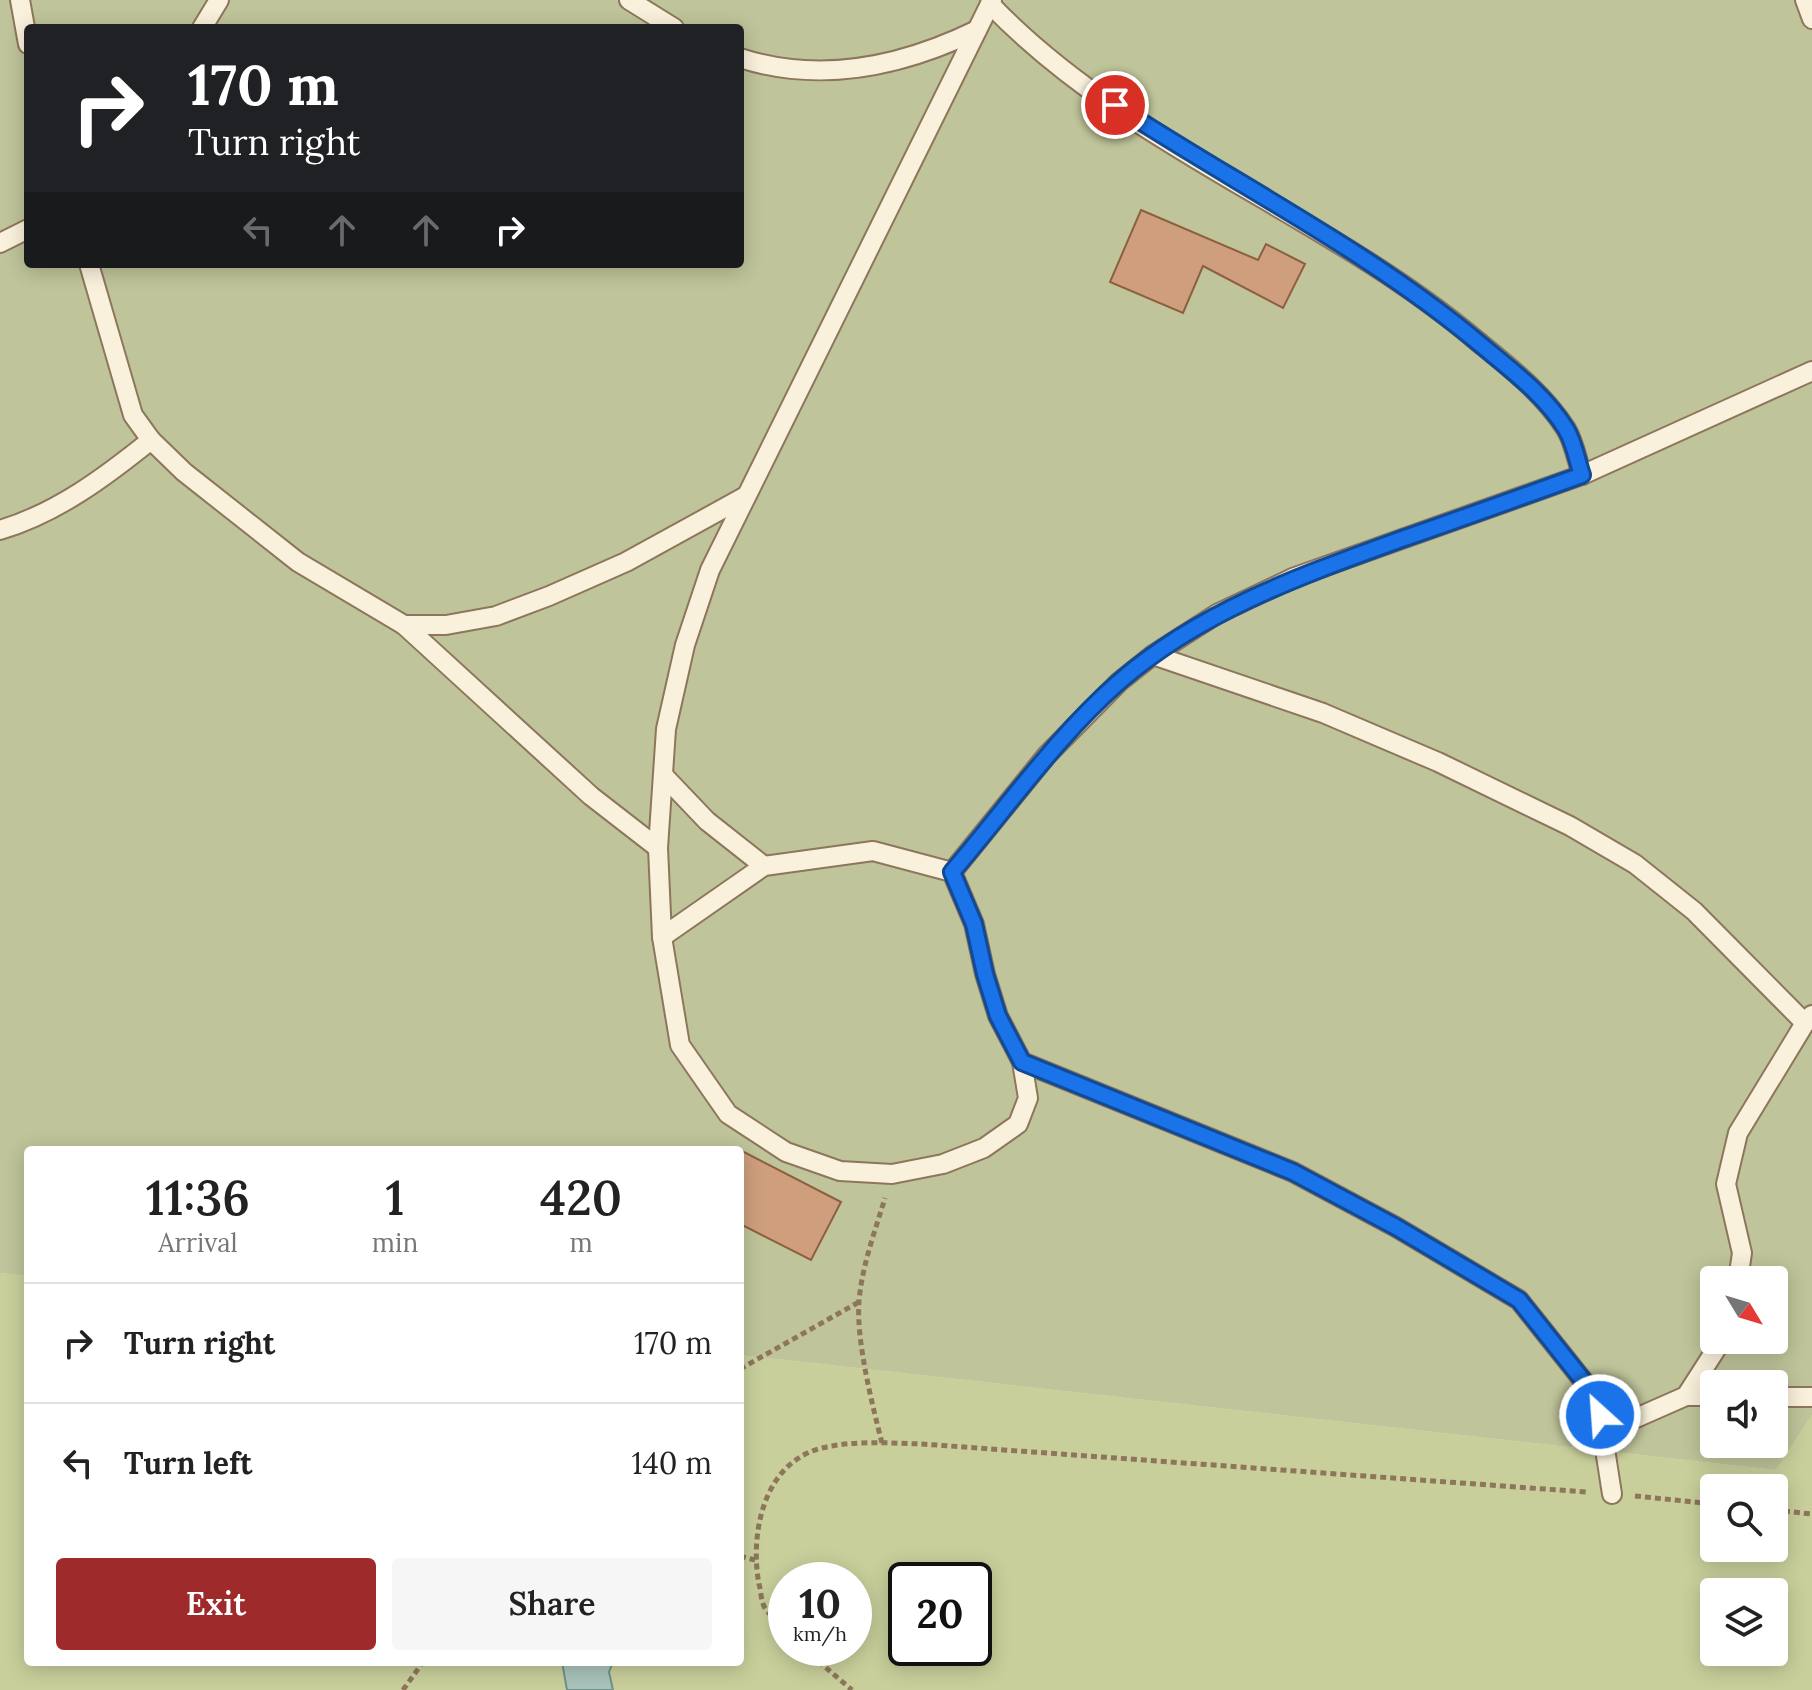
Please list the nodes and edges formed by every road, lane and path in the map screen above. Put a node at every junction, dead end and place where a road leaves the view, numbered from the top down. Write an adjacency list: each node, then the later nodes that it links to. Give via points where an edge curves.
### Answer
1 (20, 0): 7 (lane)
2 (219, 0): 8 (lane)
3 (629, 0): 9 (lane)
4 (1805, 0): 6 (lane)
5 (991, 2): 10 (lane); 17 (lane, via 1022,37 1115,105 1352,249 1440,310 1536,390 1568,431)
6 (1812, 19)
7 (24, 24)
8 (204, 24)
9 (668, 24)
10 (977, 30): 11 (lane, via 937,49 857,70 767,67); 18 (lane)
11 (744, 59)
12 (24, 231): 13 (lane)
13 (0, 243)
14 (90, 268): 16 (lane, via 133,415)
15 (1809, 369): 17 (lane)
16 (151, 440): 19 (lane, via 65,502); 20 (lane, via 298,562)
17 (1582, 475): 21 (lane, via 1295,577 1217,614)
18 (746, 496): 20 (lane, via 626,562 496,616 446,625); 22 (lane, via 710,570 685,645 666,729)
19 (0, 530)
20 (404, 625): 23 (lane, via 591,796)
21 (1153, 655): 25 (lane, via 1047,755); 27 (lane, via 1323,713 1570,826 1635,864 1694,911)
22 (665, 777): 23 (lane); 24 (lane, via 707,821)
23 (658, 848): 26 (lane)
24 (764, 866): 25 (lane, via 873,851); 26 (lane)
25 (952, 872): 28 (lane, via 974,924 998,1016)
26 (662, 937): 29 (lane, via 680,1045 728,1114 786,1152 840,1171)
27 (1809, 1019): 30 (lane, via 1738,1133 1726,1184 1742,1253)
28 (1022, 1062): 29 (lane, via 1028,1098 1018,1124 984,1148 943,1164); 38 (lane, via 1293,1172 1519,1300 1597,1398)
29 (892, 1174): 31 (path)
30 (1740, 1266)
31 (859, 1302): 33 (path); 39 (path, via 868,1384)
32 (1713, 1354): 34 (lane)
33 (744, 1367)
34 (1686, 1396): 35 (lane); 38 (lane)
35 (1700, 1396)
36 (1788, 1397): 37 (lane)
37 (1812, 1397)
38 (1602, 1433): 40 (lane)
39 (882, 1443): 40 (path); 45 (path, via 816,1449 792,1464 767,1493)
40 (1612, 1494): 41 (path)
41 (1700, 1503)
42 (1788, 1511): 43 (path)
43 (1812, 1514)
44 (744, 1557): 45 (path)
45 (755, 1560): 46 (path)
46 (768, 1611)
47 (420, 1666): 49 (path)
48 (824, 1666): 50 (path)
49 (403, 1690)
50 (852, 1690)

